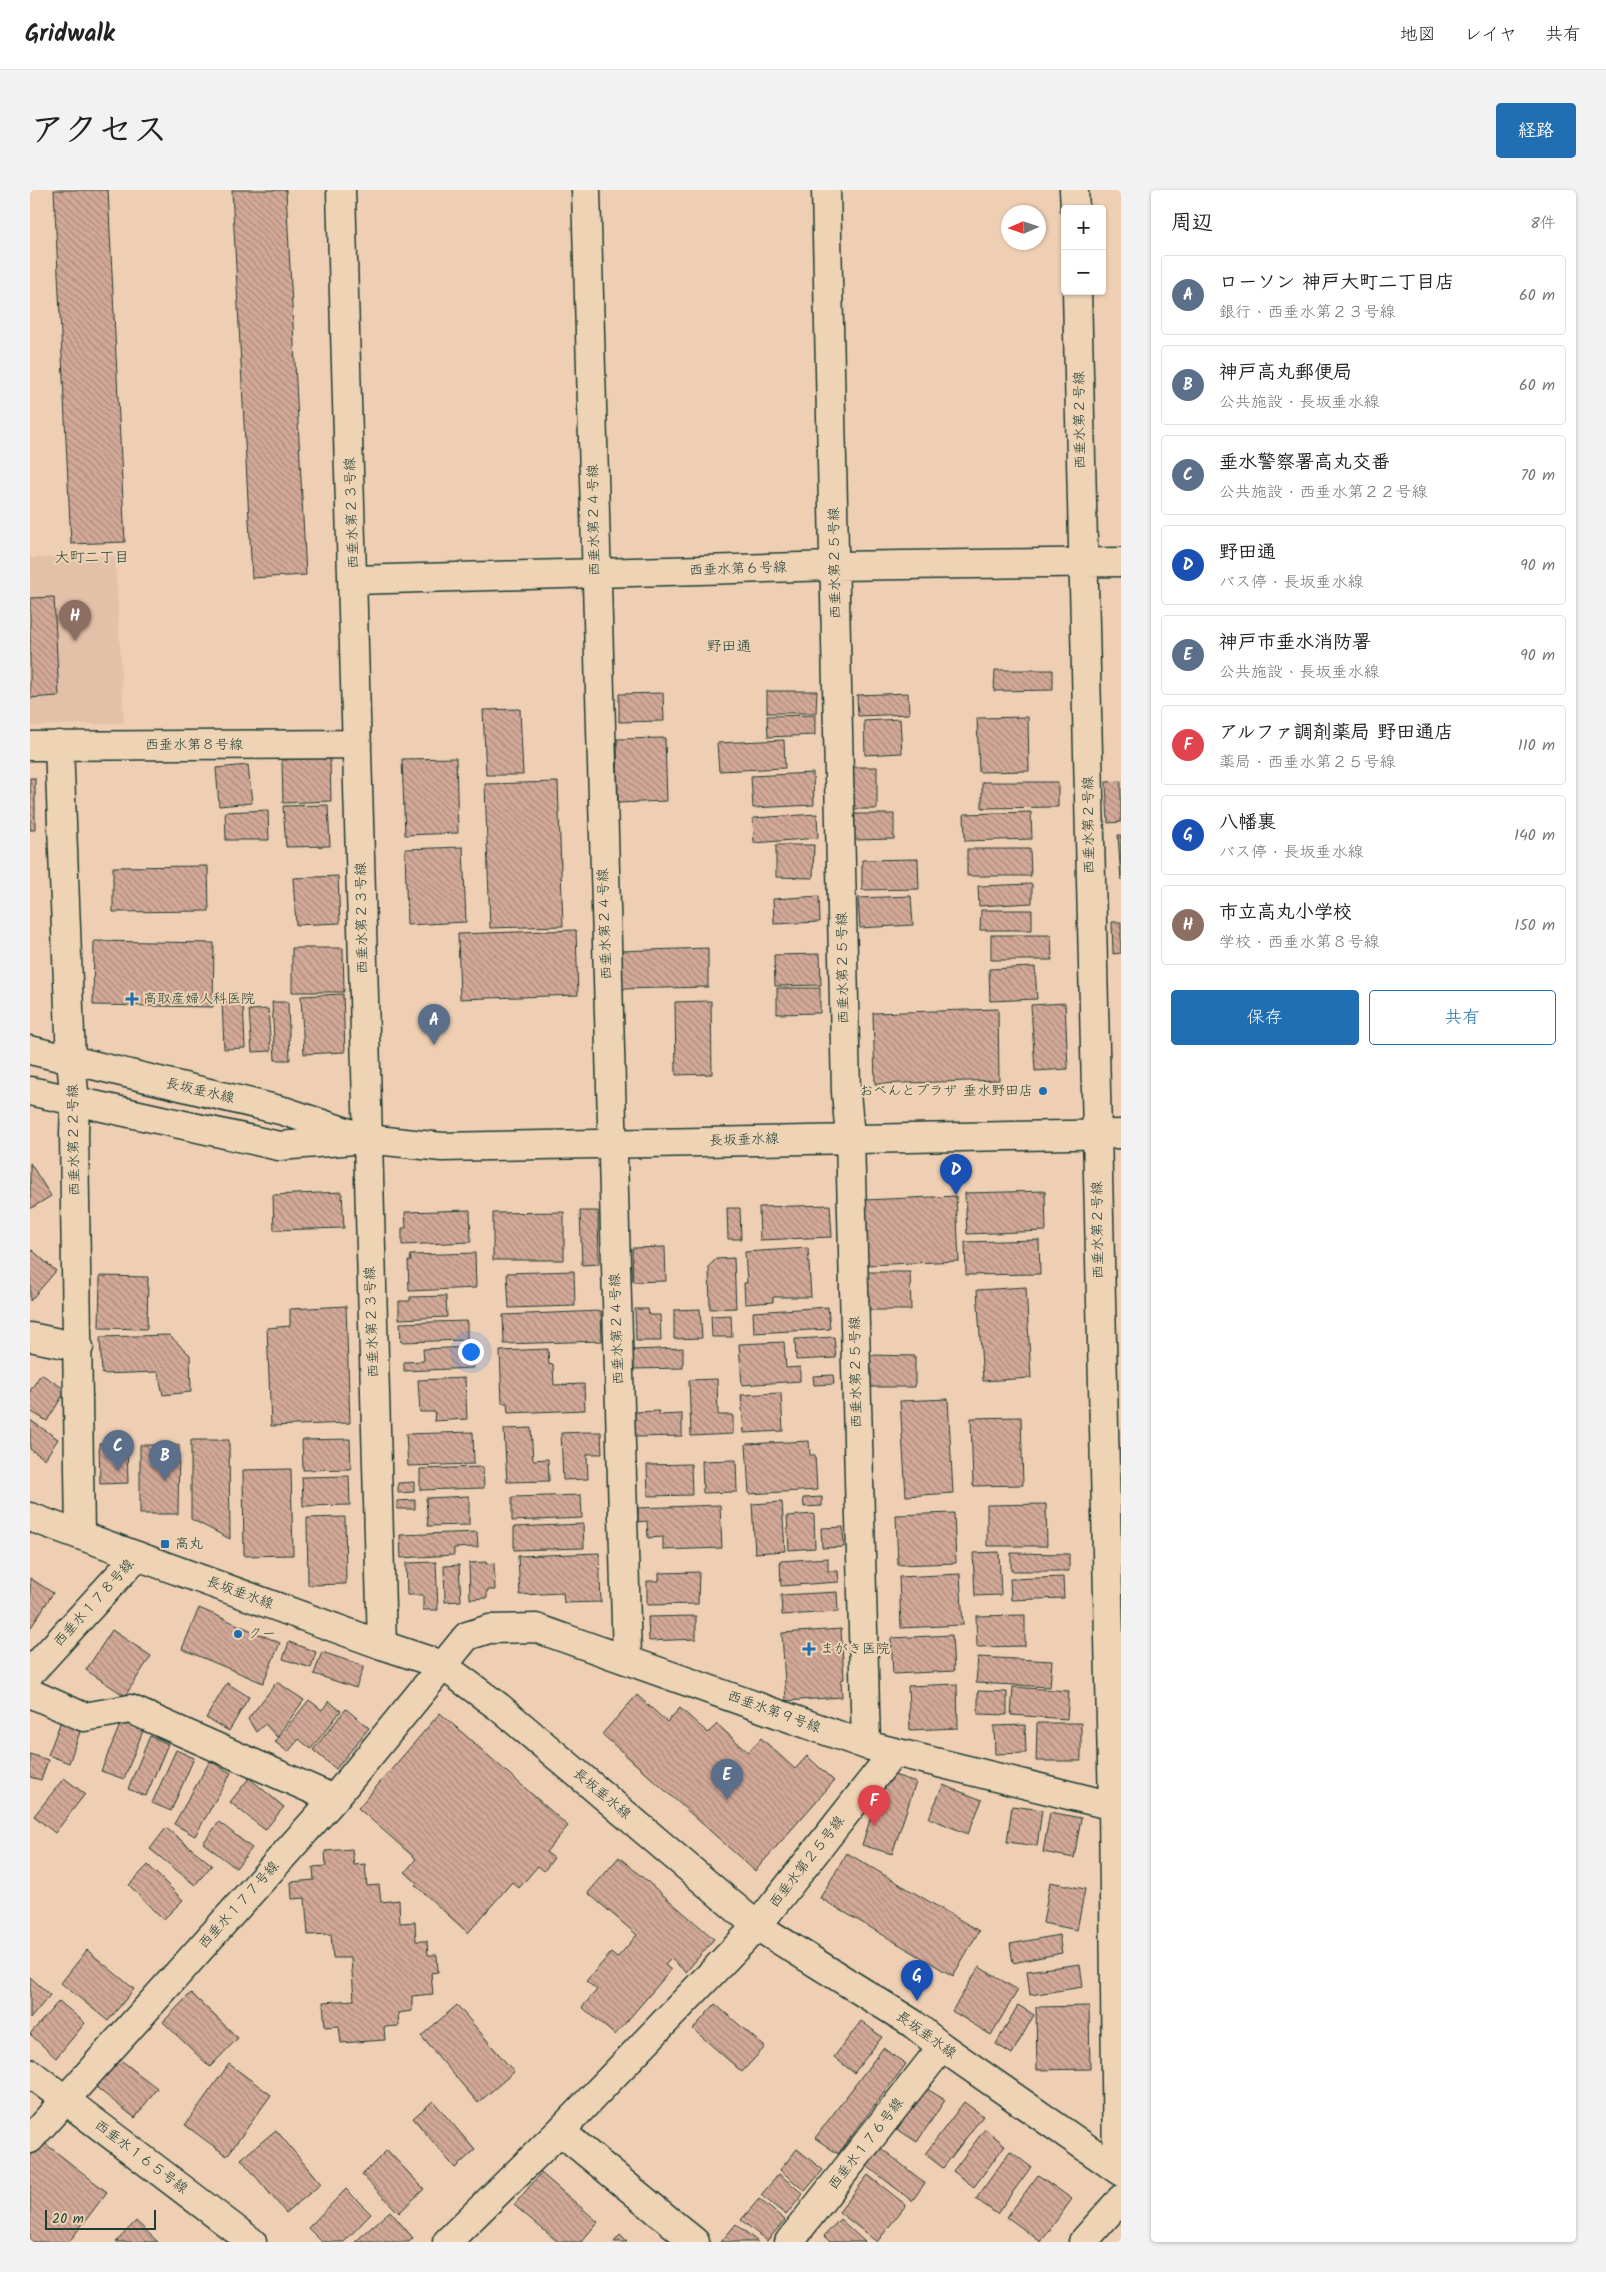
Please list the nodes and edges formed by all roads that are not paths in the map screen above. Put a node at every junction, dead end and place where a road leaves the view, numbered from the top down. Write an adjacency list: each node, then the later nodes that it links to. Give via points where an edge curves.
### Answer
1 (341, 190): 11 (street, 西垂水第２３号線)
2 (586, 190): 10 (street, 西垂水第２４号線)
3 (826, 190): 9 (street, 西垂水第２５号線)
4 (1074, 190): 5 (street)
5 (1075, 205)
6 (1077, 295): 8 (street, 西垂水第２号線)
7 (1121, 562): 8 (street, 西垂水第６号線)
8 (1084, 563): 9 (street, 西垂水第６号線); 19 (street, 西垂水第２号線)
9 (835, 566): 10 (street, 西垂水第６号線); 20 (street, 西垂水第２５号線, via 846,1092)
10 (595, 573): 11 (street, 西垂水第６号線); 22 (street, 西垂水第２４号線)
11 (354, 580): 12 (street, 西垂水第２３号線)
12 (357, 744): 13 (street, 西垂水第８号線); 21 (street, 西垂水第２３号線)
13 (59, 745): 14 (street, 西垂水第８号線); 16 (street, 西垂水第２２号線)
14 (30, 746)
15 (30, 1050): 16 (street, 長坂垂水線)
16 (71, 1061): 18 (street, 西垂水第２２号線); 21 (street, 長坂垂水線, via 284,1110)
17 (30, 1091): 18 (street, 長坂垂水線)
18 (75, 1102): 21 (street, 長坂垂水線, via 278,1146); 24 (street, 西垂水第２２号線)
19 (1108, 1134): 20 (street, 長坂垂水線); 36 (street, 西垂水第２号線)
20 (850, 1137): 22 (street, 長坂垂水線); 33 (street, 西垂水第２５号線)
21 (367, 1139): 22 (street, 長坂垂水線, via 442,1146); 28 (street, 西垂水第２３号線)
22 (611, 1144): 29 (street, 西垂水第２４号線)
23 (30, 1336): 24 (street)
24 (79, 1347): 26 (street, 西垂水第２２号線)
25 (30, 1517): 26 (street, 長坂垂水線)
26 (80, 1535): 27 (street, 長坂垂水線)
27 (137, 1556): 28 (street, 長坂垂水線); 31 (street, 西垂水１７８号線)
28 (382, 1645): 30 (street, 長坂垂水線)
29 (627, 1659): 30 (street, 西垂水第９号線, via 536,1628 489,1629 467,1636); 33 (street, 西垂水第９号線)
30 (442, 1665): 35 (street, 西垂水１７７号線); 37 (street, 長坂垂水線, via 499,1707)
31 (30, 1673)
32 (30, 1693): 35 (street, via 84,1717 130,1709)
33 (866, 1745): 34 (street, 西垂水第９号線)
34 (894, 1752): 36 (street, 西垂水第９号線); 37 (street, 西垂水第２５号線)
35 (334, 1799): 40 (street, 西垂水１７７号線)
36 (1117, 1806): 43 (street, 西垂水第２号線)
37 (757, 1926): 38 (street, 長坂垂水線, via 912,2023); 41 (street, 西垂水第２５号線)
38 (942, 2046): 43 (street, 長坂垂水線); 48 (street, 西垂水１７６号線)
39 (30, 2073): 40 (street, 西垂水１６５号線)
40 (65, 2100): 42 (street, 西垂水１７７号線); 45 (street, 西垂水１６５号線)
41 (560, 2131): 46 (street, 西垂水第２５号線); 47 (street)
42 (30, 2139)
43 (1119, 2170)
44 (1121, 2200): 49 (street)
45 (252, 2242)
46 (447, 2242)
47 (695, 2242)
48 (789, 2242)
49 (1083, 2242)

